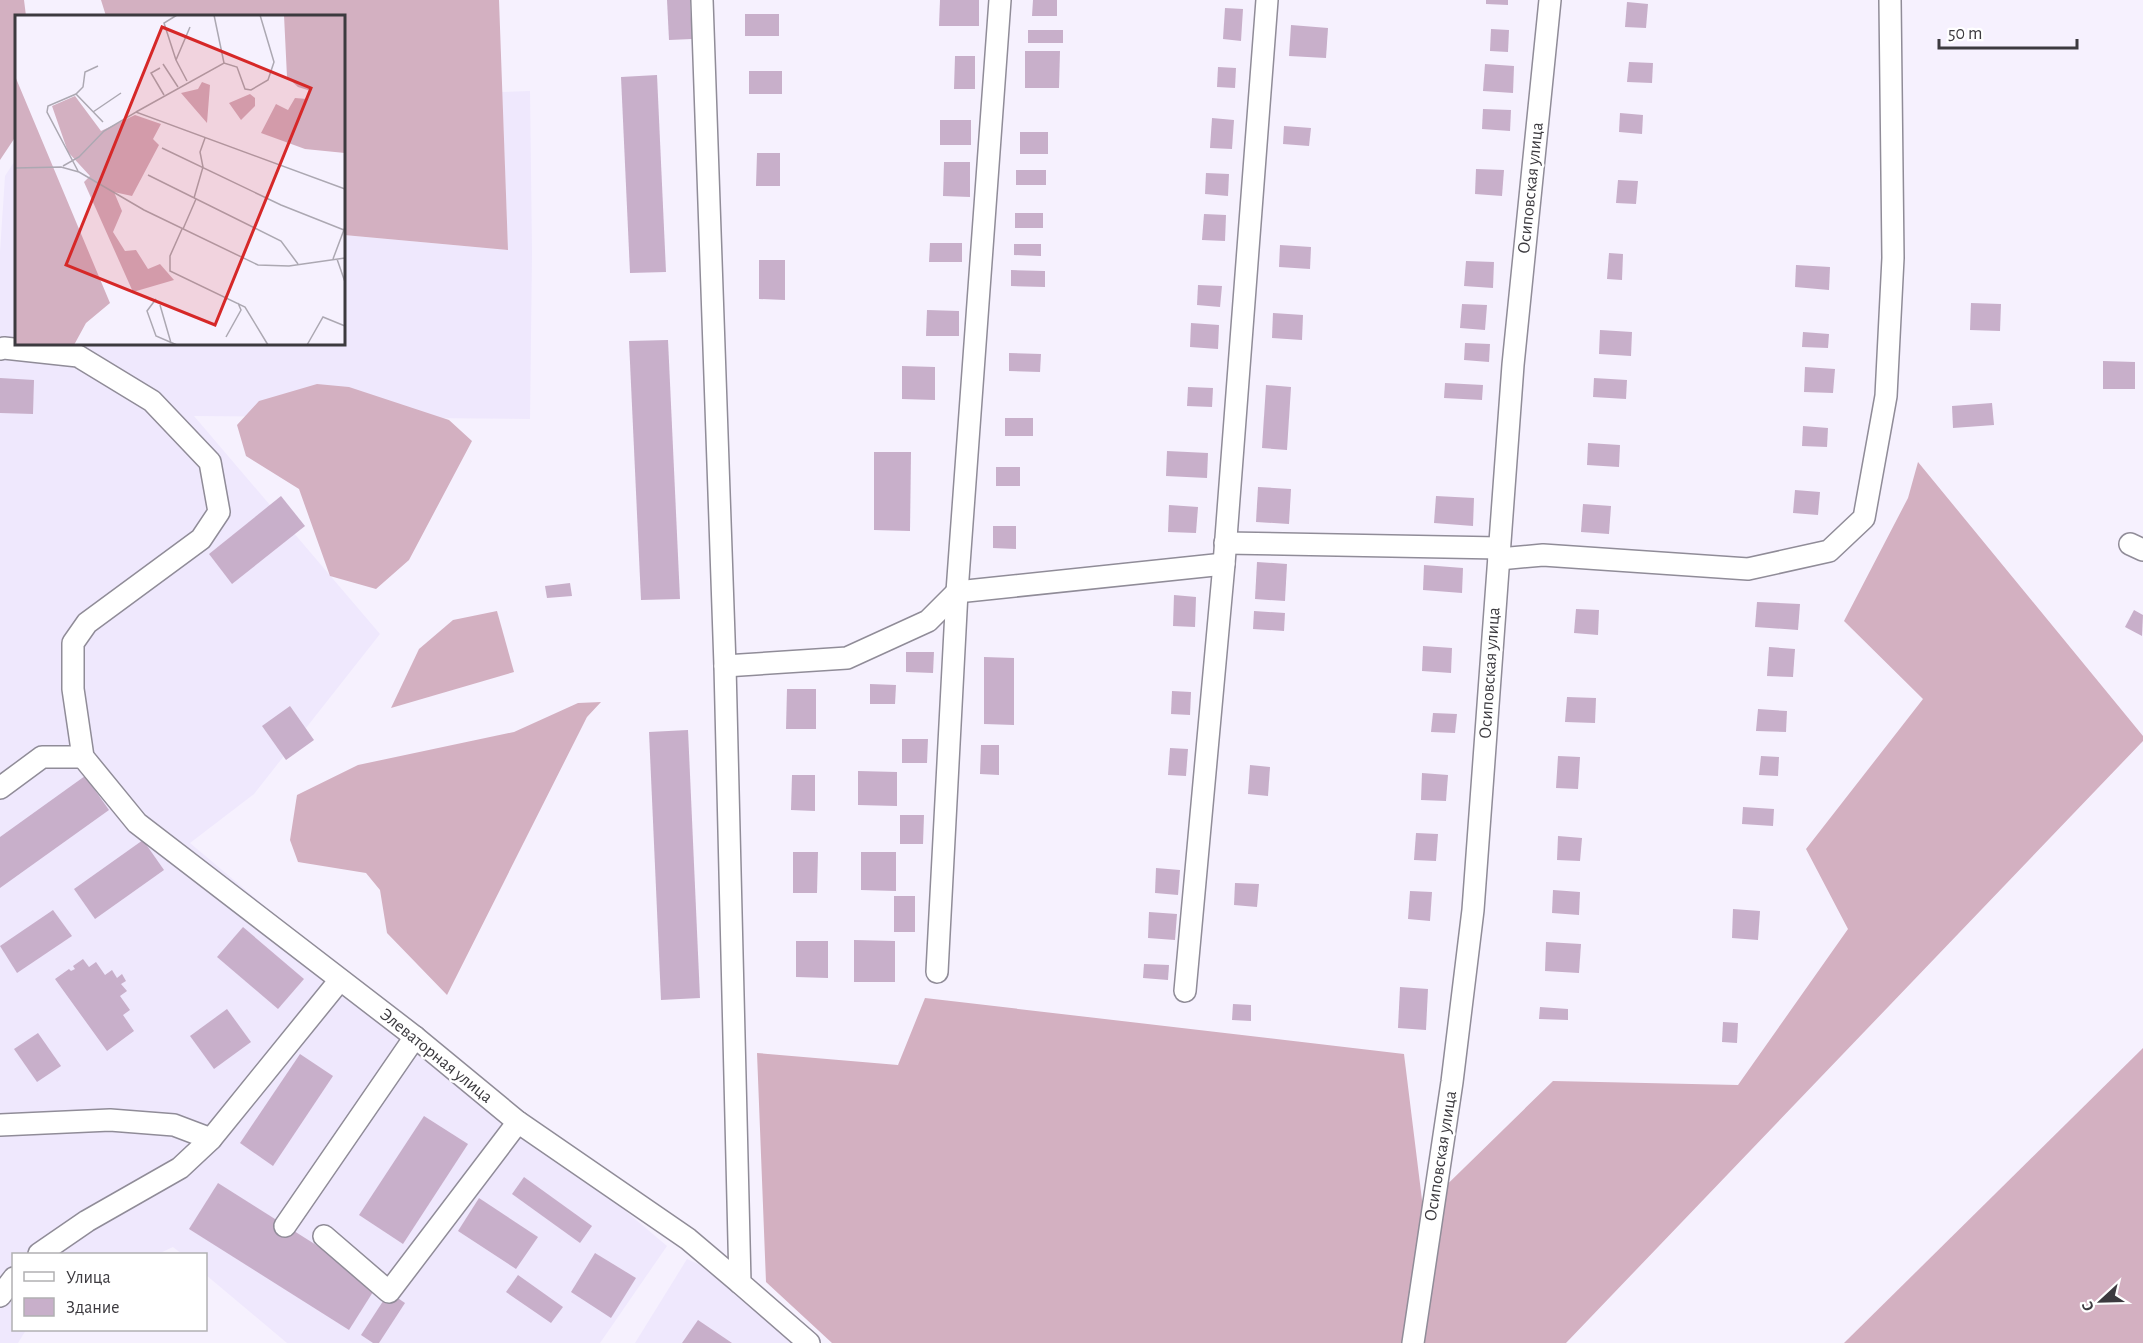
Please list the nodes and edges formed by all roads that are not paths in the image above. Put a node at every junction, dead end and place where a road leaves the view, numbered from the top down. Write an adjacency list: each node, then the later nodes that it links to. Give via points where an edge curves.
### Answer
1 (702, 0): 11 (street)
2 (999, 0): 10 (street)
3 (1267, 0): 7 (street)
4 (1550, 0): 8 (street, Осиповская улица, via 1513,366)
5 (1890, 0): 8 (street, via 1893,258 1886,396 1864,518 1829,551 1748,569)
6 (0, 349): 12 (street, via 78,356 152,401 210,462 219,512 201,539 87,623 73,643 74,689)
7 (1225, 543): 8 (street); 9 (street)
8 (1499, 554): 28 (street, Осиповская улица, via 1473,910)
9 (1224, 564): 10 (street); 16 (street)
10 (957, 592): 11 (street, via 928,621 847,658); 14 (street)
11 (725, 666): 25 (street)
12 (83, 757): 13 (street, via 42,757); 15 (street, Элеваторная улица, via 137,823)
13 (0, 788)
14 (937, 972)
15 (340, 980): 17 (street, Элеваторная улица); 20 (street)
16 (1185, 991)
17 (415, 1037): 18 (street, Элеваторная улица); 21 (street)
18 (518, 1122): 22 (street, via 388,1292); 25 (street, Элеваторная улица, via 688,1239)
19 (0, 1125): 20 (street, via 110,1120 174,1125)
20 (211, 1139): 23 (street, via 180,1168 87,1221)
21 (285, 1226)
22 (324, 1236)
23 (40, 1253)
24 (12, 1281): 26 (street)
25 (740, 1283): 27 (street, Элеваторная улица)
26 (0, 1296)
27 (809, 1343)
28 (1413, 1343)

